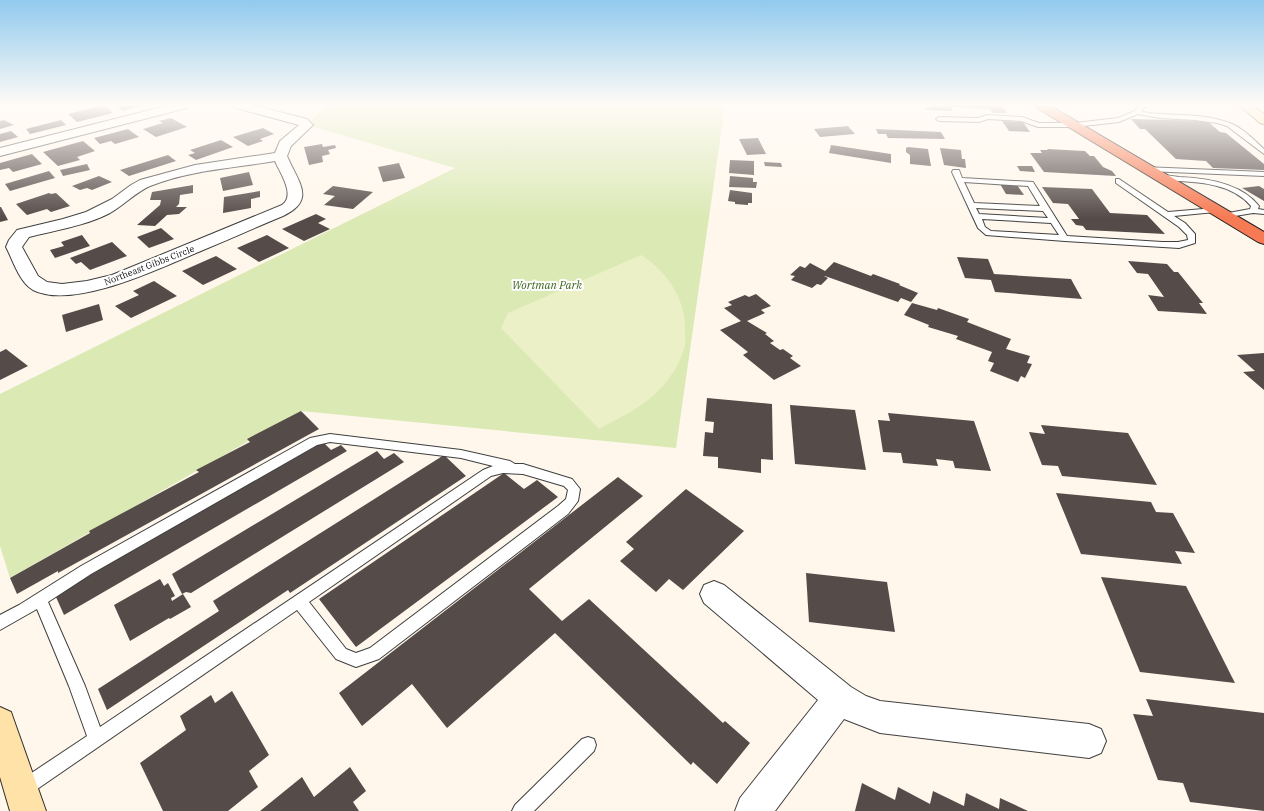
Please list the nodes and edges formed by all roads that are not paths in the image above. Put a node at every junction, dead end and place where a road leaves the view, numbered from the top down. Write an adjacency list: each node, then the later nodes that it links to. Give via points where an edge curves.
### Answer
1 (36, 143): 5 (street)
2 (286, 143): 7 (street)
3 (1104, 143): 8 (highway)
4 (1253, 143): 6 (lane)
5 (0, 152)
6 (1264, 152)
7 (280, 156): 7 (street, Northeast Gibbs Circle, via 296,193 294,202 287,208 118,279 74,288 44,287 34,283 14,247 22,233 102,210 114,205 133,189 145,183 183,172)
8 (1147, 169): 9 (lane); 10 (highway)
9 (1264, 174)
10 (1163, 178): 14 (lane, via 1210,182 1252,201 1255,206); 16 (highway)
11 (1120, 181): 17 (lane)
12 (971, 205): 13 (lane); 13 (lane, via 958,176 1030,184); 18 (lane)
13 (1046, 209): 19 (lane)
14 (1253, 211): 15 (lane); 16 (lane)
15 (1264, 212)
16 (1220, 213): 17 (lane); 21 (highway)
17 (1168, 214): 20 (lane, via 1191,234 1192,242 1162,245)
18 (977, 216): 19 (lane); 20 (lane, via 982,228 989,233)
19 (1054, 221): 20 (lane)
20 (1065, 238)
21 (1264, 239)
22 (522, 469): 24 (lane, via 461,454 346,438 314,441 86,570); 25 (lane, via 502,468 486,473); 25 (lane, via 568,482 574,489 572,501 374,654 356,660 341,654)
23 (714, 594): 27 (street)
24 (40, 599): 26 (lane); 29 (lane, via 77,686)
25 (299, 601): 29 (lane)
26 (0, 623)
27 (840, 698): 30 (street, via 858,710 880,717); 34 (street)
28 (0, 723): 32 (street)
29 (96, 739): 32 (lane)
30 (1089, 741)
31 (588, 745): 33 (lane)
32 (25, 800)
33 (521, 811)
34 (753, 811)

